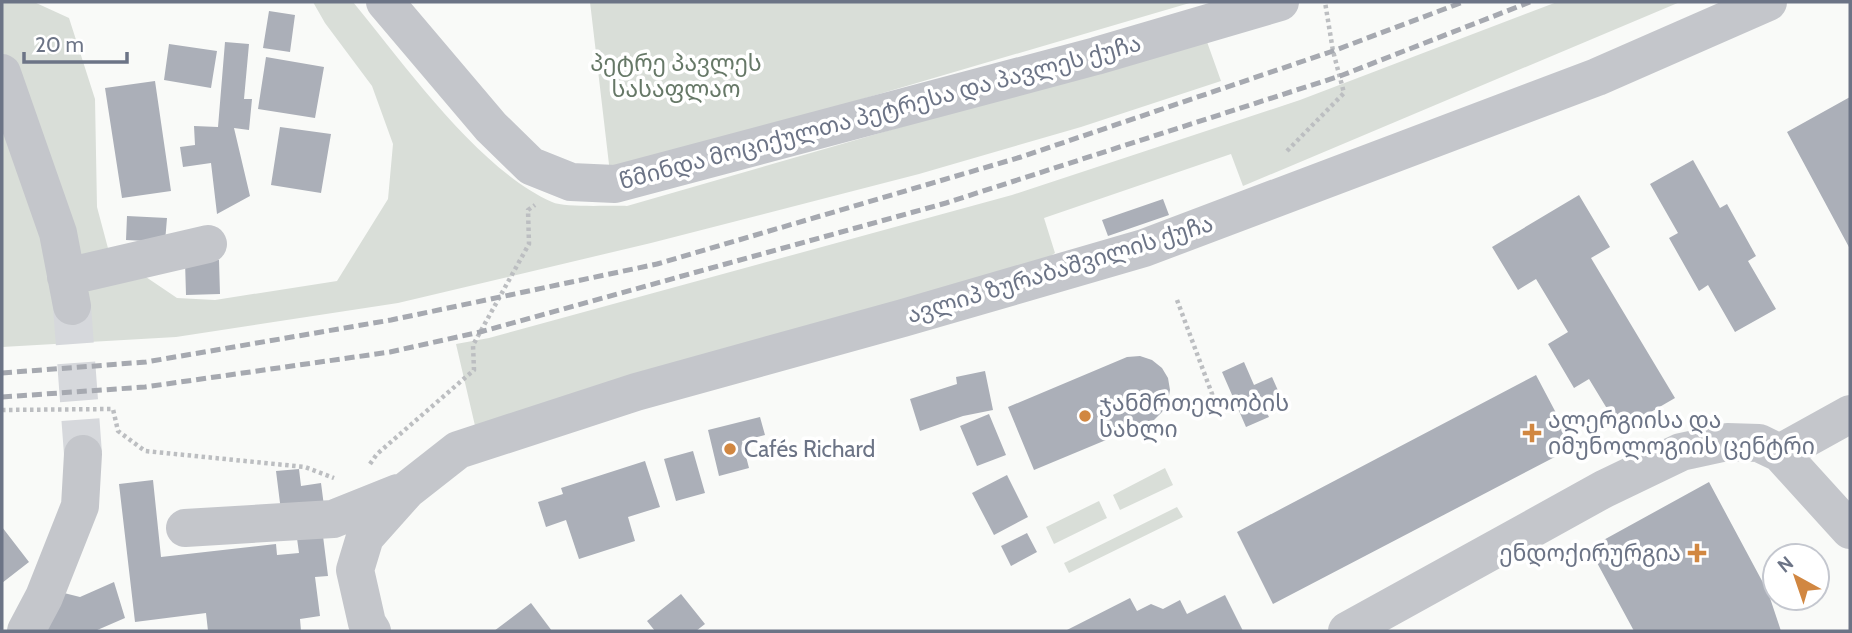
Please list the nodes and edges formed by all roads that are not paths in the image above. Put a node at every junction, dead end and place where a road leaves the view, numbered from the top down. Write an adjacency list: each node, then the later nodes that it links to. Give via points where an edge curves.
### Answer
1 (385, 2): 2 (street, წმინდა მოციქულთა პეტრესა და პავლეს ქუჩა, via 491,127 531,166 571,182 615,184 1096,56)
2 (1280, 2)
3 (1768, 2): 9 (street, ავლიპ ზურაბაშვილის ქუჩა, via 1597,77 1144,247 636,392 458,450)
4 (2, 73): 5 (street, via 58,233 69,291)
5 (208, 244)
6 (1850, 414): 7 (street)
7 (1780, 453): 11 (street); 14 (street, via 1759,443 1727,442 1681,452 1604,489)
8 (83, 454): 12 (street, via 80,506)
9 (407, 490): 10 (street, via 333,519); 13 (street, ავლიპ ზურაბაშვილის ქუჩა, via 365,537 355,570)
10 (185, 528)
11 (1850, 530)
12 (26, 631)
13 (372, 631)
14 (1347, 631)

